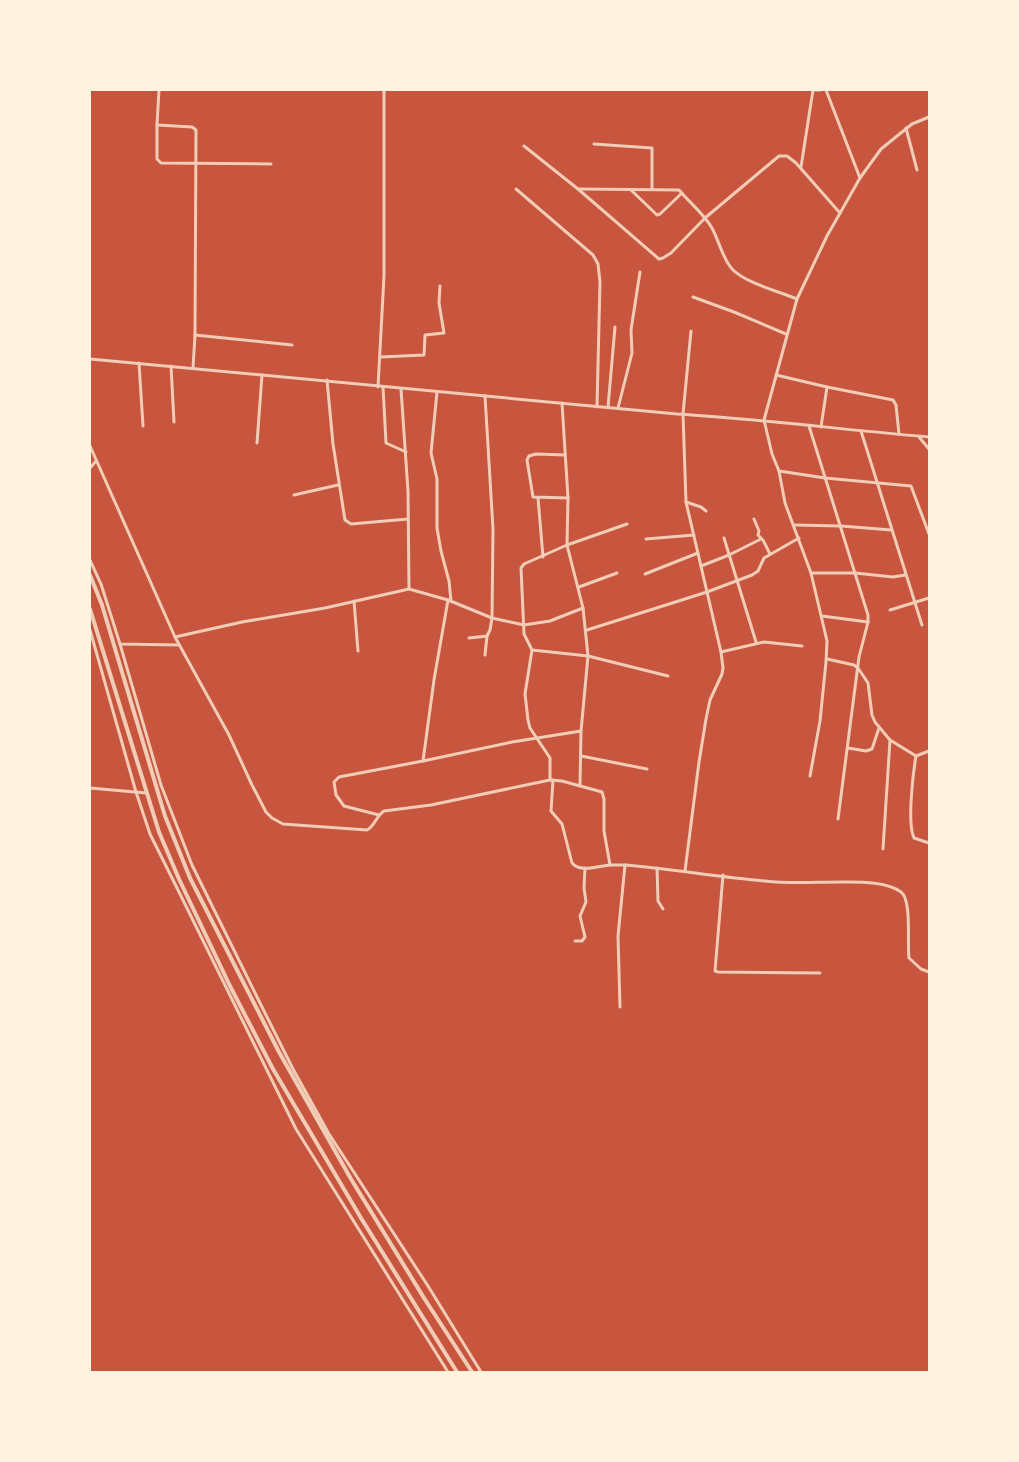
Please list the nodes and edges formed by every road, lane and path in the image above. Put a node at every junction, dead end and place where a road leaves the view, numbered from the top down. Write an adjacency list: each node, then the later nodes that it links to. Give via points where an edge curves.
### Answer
1 (159, 90): 7 (street)
2 (384, 90): 32 (street, via 384,276)
3 (813, 90): 4 (street); 13 (street)
4 (820, 90)
5 (826, 90): 15 (street)
6 (929, 117): 8 (street)
7 (158, 125): 11 (street, via 195,128); 11 (street, via 157,160 163,164)
8 (906, 128): 14 (street); 15 (street, via 881,149)
9 (594, 144): 19 (street, via 652,148)
10 (524, 146): 17 (street)
11 (196, 164): 12 (street); 30 (street)
12 (270, 164)
13 (801, 167): 21 (street); 22 (street, via 787,156 776,157)
14 (917, 170)
15 (860, 178): 21 (street)
16 (516, 189): 47 (street, via 593,255 598,264)
17 (578, 189): 18 (street); 22 (street, via 659,259 671,252)
18 (630, 189): 19 (street); 20 (street, via 657,215)
19 (652, 189): 20 (street)
20 (682, 193): 22 (street)
21 (840, 213): 26 (street)
22 (705, 218): 26 (street, via 734,271)
23 (640, 272): 49 (street, via 631,330 632,353)
24 (440, 286): 32 (street, via 444,333 425,335 424,355)
25 (693, 297): 29 (street)
26 (797, 299): 29 (street)
27 (615, 327): 48 (street)
28 (691, 331): 50 (street)
29 (786, 334): 38 (street)
30 (195, 335): 31 (street); 36 (street)
31 (292, 345)
32 (380, 357): 40 (street)
33 (90, 359): 34 (street)
34 (139, 364): 35 (street); 53 (street)
35 (171, 366): 36 (street); 52 (street)
36 (193, 368): 37 (street)
37 (262, 375): 39 (street); 60 (street)
38 (776, 375): 42 (street); 51 (street)
39 (327, 380): 40 (street); 70 (street)
40 (378, 387): 41 (street)
41 (383, 387): 43 (street); 63 (street, via 386,443)
42 (828, 388): 55 (street); 57 (street, via 893,400)
43 (401, 389): 44 (street); 63 (street)
44 (437, 392): 45 (street); 106 (street, via 431,453 437,479 437,528 450,587)
45 (485, 396): 46 (street); 113 (street, via 493,529)
46 (562, 404): 47 (street); 64 (street)
47 (597, 407): 48 (street)
48 (608, 408): 49 (street)
49 (618, 408): 50 (street)
50 (683, 414): 51 (street); 74 (street)
51 (764, 420): 54 (street); 67 (street)
52 (174, 422)
53 (143, 426)
54 (809, 426): 55 (street); 68 (street)
55 (821, 427): 56 (street)
56 (860, 431): 57 (street); 69 (street)
57 (899, 434): 58 (street)
58 (918, 436): 59 (street); 62 (street)
59 (929, 437)
60 (257, 443)
61 (90, 446): 65 (street)
62 (929, 449)
63 (406, 452): 76 (street)
64 (566, 455): 72 (street, via 536,454 528,458 532,495); 73 (street)
65 (96, 461): 66 (street); 120 (street)
66 (90, 468)
67 (779, 471): 68 (street); 79 (street)
68 (825, 478): 69 (street); 80 (street)
69 (876, 482): 81 (street); 82 (street, via 912,487)
70 (338, 484): 71 (street); 76 (street, via 344,517 349,524)
71 (294, 495)
72 (538, 498): 73 (street); 92 (street)
73 (568, 498): 88 (street)
74 (686, 502): 75 (street); 83 (street)
75 (706, 511)
76 (408, 519): 103 (street)
77 (754, 519): 87 (street)
78 (627, 524): 88 (street)
79 (794, 525): 80 (street); 85 (street)
80 (841, 526): 81 (street); 97 (street)
81 (891, 530): 99 (street)
82 (929, 534)
83 (694, 535): 86 (street); 89 (street)
84 (724, 538): 90 (street)
85 (799, 538): 91 (street); 96 (street)
86 (646, 539)
87 (761, 539): 90 (street); 91 (street)
88 (567, 545): 92 (street); 102 (street)
89 (698, 553): 94 (street); 98 (street)
90 (729, 554): 94 (street); 101 (street)
91 (770, 554): 101 (street, via 756,573)
92 (543, 557): 115 (street, via 520,568)
93 (90, 560): 123 (street)
94 (701, 566): 104 (street)
95 (617, 573): 102 (street)
96 (811, 573): 97 (street); 112 (street)
97 (855, 573): 99 (street); 114 (street)
98 (645, 574)
99 (906, 574): 108 (street)
100 (90, 575): 167 (street, via 102,605 164,816 190,878 278,1052 419,1290)
101 (737, 580): 104 (street); 122 (street)
102 (579, 587): 109 (street)
103 (409, 589): 106 (street); 107 (street)
104 (708, 592): 118 (street); 128 (street)
105 (929, 598): 108 (street)
106 (449, 600): 113 (street); 142 (street)
107 (354, 601): 120 (street); 127 (street)
108 (915, 603): 111 (street); 116 (street)
109 (583, 608): 115 (street, via 550,621); 118 (street)
110 (90, 609): 149 (street)
111 (890, 610)
112 (822, 616): 114 (street); 131 (street, via 827,640)
113 (492, 618): 115 (street); 119 (street)
114 (868, 622): 132 (street)
115 (524, 625): 126 (street, via 524,636)
116 (922, 625)
117 (90, 630): 148 (street)
118 (587, 630): 130 (street)
119 (487, 636): 121 (street); 129 (street)
120 (175, 638): 124 (street)
121 (470, 638)
122 (756, 642): 125 (street); 128 (street)
123 (120, 644): 124 (street); 168 (street, via 161,785 192,865 267,1017 329,1134)
124 (179, 645): 150 (street, via 229,735 262,806 272,818 283,824 364,830 372,826)
125 (802, 646)
126 (532, 650): 130 (street); 136 (street, via 526,705 529,724)
127 (358, 651)
128 (721, 652): 158 (street, via 722,674 710,700 698,762)
129 (485, 655)
130 (588, 656): 133 (street); 135 (street)
131 (826, 659): 132 (street); 144 (street)
132 (858, 668): 134 (street, via 866,680 872,715); 138 (street)
133 (668, 676)
134 (879, 728): 137 (street); 138 (street, via 872,750)
135 (581, 731): 136 (street); 140 (street)
136 (536, 738): 142 (street); 145 (street, via 550,758)
137 (890, 740): 141 (street); 153 (street)
138 (848, 748): 151 (street)
139 (929, 751): 141 (street)
140 (581, 756): 143 (street); 146 (street)
141 (916, 756): 152 (street, via 912,832 914,838)
142 (423, 761): 150 (street, via 335,780 336,795 344,806)
143 (647, 769)
144 (810, 776)
145 (551, 780): 146 (street); 150 (street, via 431,805 384,811); 156 (street, via 551,811 562,824 572,864)
146 (580, 786): 154 (street, via 603,794 604,831)
147 (90, 788): 148 (street)
148 (136, 792): 149 (street); 165 (street, via 154,841 296,1129)
149 (146, 793): 166 (street, via 179,880 267,1059)
150 (379, 815)
151 (838, 819)
152 (929, 843)
153 (883, 849)
154 (610, 865): 155 (street); 156 (street)
155 (625, 865): 157 (street); 164 (street, via 618,936)
156 (585, 868): 161 (street, via 586,902 580,916 585,937 582,942)
157 (657, 868): 158 (street); 160 (street, via 658,901)
158 (685, 870): 159 (street)
159 (723, 875): 162 (street, via 765,881 860,882 900,891 907,901 909,958); 163 (street, via 715,971)
160 (663, 909)
161 (575, 941)
162 (929, 972)
163 (820, 974)
164 (620, 1007)
165 (448, 1372)
166 (457, 1372)
167 (472, 1372)
168 (480, 1372)

